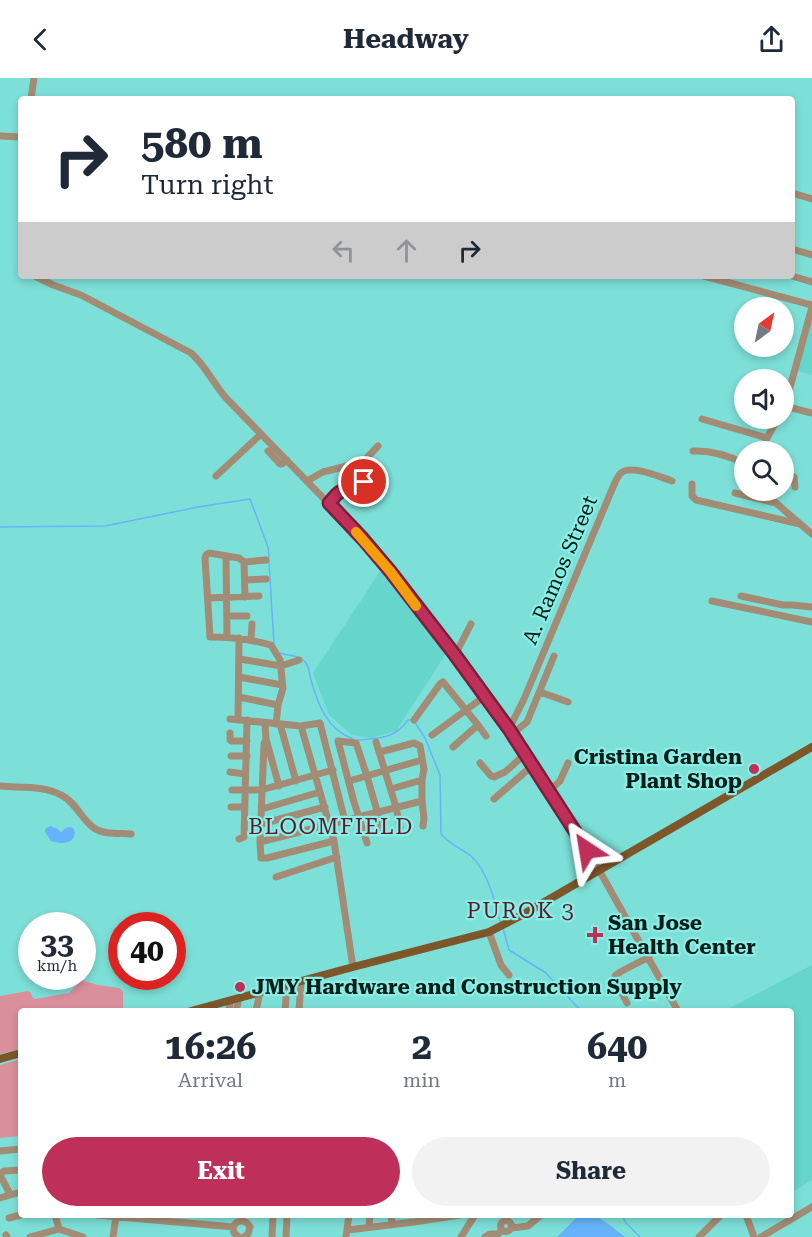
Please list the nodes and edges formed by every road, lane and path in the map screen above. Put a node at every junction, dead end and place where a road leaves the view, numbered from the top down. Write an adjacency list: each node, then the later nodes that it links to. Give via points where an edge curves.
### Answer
1 (34, 78): 2 (street)
2 (31, 96)
3 (0, 136): 4 (street)
4 (18, 137)
5 (795, 194): 6 (street)
6 (812, 199)
7 (795, 250): 8 (street)
8 (812, 255)
9 (795, 277): 12 (street)
10 (39, 279): 19 (street, via 81,295 191,353)
11 (715, 279): 13 (street)
12 (812, 282)
13 (812, 306): 14 (street)
14 (794, 372)
15 (794, 409): 16 (street)
16 (812, 412)
17 (702, 420): 20 (street)
18 (772, 429): 20 (street)
19 (261, 434): 26 (street); 27 (street)
20 (767, 438): 21 (street)
21 (766, 441)
22 (378, 446): 30 (street, via 363,462 323,472)
23 (693, 450): 25 (street)
24 (268, 451): 26 (street, via 279,464)
25 (734, 458)
26 (287, 460): 30 (street)
27 (216, 476)
28 (794, 477): 33 (street)
29 (364, 480): 35 (street, via 358,488 341,491)
30 (307, 481): 35 (street)
31 (672, 481): 80 (street, A. Ramos Street, via 634,469 620,473)
32 (692, 484): 37 (street, via 696,500)
33 (795, 487)
34 (768, 501): 36 (street)
35 (329, 503): 59 (street, via 390,571)
36 (776, 503): 37 (street)
37 (800, 524): 38 (street)
38 (812, 534)
39 (226, 557): 41 (street); 46 (street); 48 (street, via 206,555)
40 (266, 560): 41 (street)
41 (244, 562): 43 (street)
42 (266, 579): 43 (street)
43 (245, 580): 47 (street)
44 (260, 596): 47 (street)
45 (741, 596): 50 (street)
46 (227, 597): 47 (street); 48 (street); 51 (street)
47 (245, 597)
48 (208, 598): 56 (street, via 210,638)
49 (711, 602): 53 (street)
50 (812, 607)
51 (227, 616): 52 (street); 56 (street)
52 (247, 616)
53 (812, 622)
54 (252, 624): 58 (street)
55 (471, 624): 59 (street)
56 (227, 637): 57 (street)
57 (239, 638): 58 (street); 61 (street)
58 (251, 639): 63 (street, via 271,645)
59 (455, 655): 69 (street)
60 (554, 656): 68 (street)
61 (240, 659): 63 (street); 64 (street)
62 (299, 660): 63 (street)
63 (281, 666): 67 (street)
64 (239, 677): 67 (street); 70 (street)
65 (450, 677): 66 (street)
66 (443, 682): 73 (street); 75 (street)
67 (282, 685): 72 (street)
68 (540, 692): 71 (street); 80 (street, via 527,722)
69 (485, 696): 73 (street); 80 (street)
70 (239, 697): 72 (street); 74 (street, via 234,719)
71 (568, 702)
72 (278, 705): 77 (street)
73 (466, 711): 78 (street); 82 (street)
74 (248, 720): 76 (street); 85 (street)
75 (414, 720)
76 (265, 723): 77 (street); 84 (street)
77 (278, 724): 79 (street); 104 (street)
78 (478, 725): 83 (street); 87 (street)
79 (301, 726): 97 (street, via 320,723); 101 (street)
80 (511, 731): 90 (street)
81 (230, 733): 85 (street, via 232,741)
82 (432, 735)
83 (486, 736)
84 (267, 739): 107 (street); 110 (street)
85 (247, 741): 92 (street)
86 (376, 742): 89 (street)
87 (453, 747)
88 (812, 747): 135 (main road)
89 (380, 752): 93 (street, via 414,743 420,747); 98 (street)
90 (525, 754): 94 (street, via 494,777); 96 (street)
91 (231, 756): 92 (street)
92 (247, 756): 100 (street)
93 (422, 760): 98 (street); 103 (street)
94 (480, 763)
95 (568, 763): 112 (street, via 560,781)
96 (533, 765): 112 (street); 114 (street)
97 (333, 770): 101 (street); 123 (street)
98 (385, 771): 102 (street); 108 (street)
99 (230, 772): 100 (street)
100 (245, 774): 111 (street)
101 (315, 776): 104 (street); 113 (street)
102 (367, 776): 105 (street); 105 (street, via 356,743 339,741); 121 (street)
103 (422, 780): 108 (street); 115 (street)
104 (296, 781): 107 (street)
105 (349, 781): 122 (street)
106 (0, 786): 129 (street, via 53,791 72,802 94,829)
107 (279, 786): 110 (street)
108 (391, 789): 119 (street)
109 (232, 790): 111 (street)
110 (261, 790): 111 (street); 120 (street)
111 (245, 791): 117 (street)
112 (549, 791): 135 (street)
113 (320, 792): 118 (street); 120 (street)
114 (494, 799)
115 (422, 801): 119 (street); 126 (street)
116 (231, 807): 117 (street)
117 (245, 807): 130 (street, via 240,823 244,837)
118 (325, 807): 124 (street); 125 (street)
119 (396, 807): 121 (street); 127 (street)
120 (262, 808): 124 (street)
121 (378, 813): 122 (street); 128 (street)
122 (359, 818): 123 (street); 133 (street)
123 (345, 821): 125 (street)
124 (261, 824): 132 (street)
125 (329, 824): 131 (street); 132 (street)
126 (423, 826)
127 (400, 827)
128 (383, 832)
129 (132, 834)
130 (239, 839)
131 (334, 841): 132 (street, via 263,858); 134 (street)
132 (260, 842)
133 (367, 843)
134 (337, 857): 136 (street); 139 (street)
135 (599, 870): 137 (main road); 138 (street)
136 (276, 877)
137 (489, 932): 139 (main road); 140 (street)
138 (649, 957): 145 (street, via 615,976); 152 (street)
139 (353, 967): 141 (main road)
140 (509, 975)
141 (301, 981): 142 (main road); 151 (street)
142 (286, 985): 143 (main road); 150 (street)
143 (260, 992): 144 (main road); 149 (street)
144 (234, 1000): 146 (main road); 147 (street); 148 (street)
145 (627, 1003)
146 (202, 1008)
147 (230, 1008)
148 (235, 1008)
149 (257, 1008)
150 (285, 1008)
151 (299, 1008)
152 (676, 1008)
153 (18, 1054): 154 (main road)
154 (0, 1059)
155 (18, 1149): 156 (street)
156 (0, 1151)
157 (18, 1170): 159 (street, via 1,1173)
158 (18, 1193): 159 (street)
159 (10, 1194): 160 (street)
160 (0, 1198)
161 (812, 1207): 178 (street)
162 (18, 1216): 163 (street)
163 (9, 1218)
164 (57, 1218): 184 (street)
165 (114, 1218): 189 (street)
166 (162, 1218): 180 (street)
167 (273, 1218): 192 (street)
168 (287, 1218): 193 (street)
169 (349, 1218): 185 (street)
170 (370, 1218): 182 (street)
171 (392, 1218): 181 (street)
172 (473, 1218): 194 (street)
173 (506, 1218): 183 (street); 186 (street, via 501,1223)
174 (536, 1218): 183 (street, via 528,1226)
175 (718, 1218): 196 (street)
176 (747, 1218): 197 (street)
177 (793, 1218): 198 (street)
178 (794, 1218)
179 (414, 1219): 181 (street)
180 (234, 1221): 190 (street, via 234,1233); 191 (street, via 249,1225)
181 (391, 1225): 182 (street)
182 (369, 1227): 185 (street)
183 (512, 1228): 186 (street)
184 (64, 1232): 187 (street); 188 (street)
185 (347, 1233)
186 (501, 1234): 195 (street)
187 (30, 1237)
188 (83, 1237)
189 (113, 1237)
190 (239, 1237)
191 (244, 1237)
192 (272, 1237)
193 (286, 1237)
194 (461, 1237)
195 (485, 1237)
196 (699, 1237)
197 (754, 1237)
198 (761, 1237)

